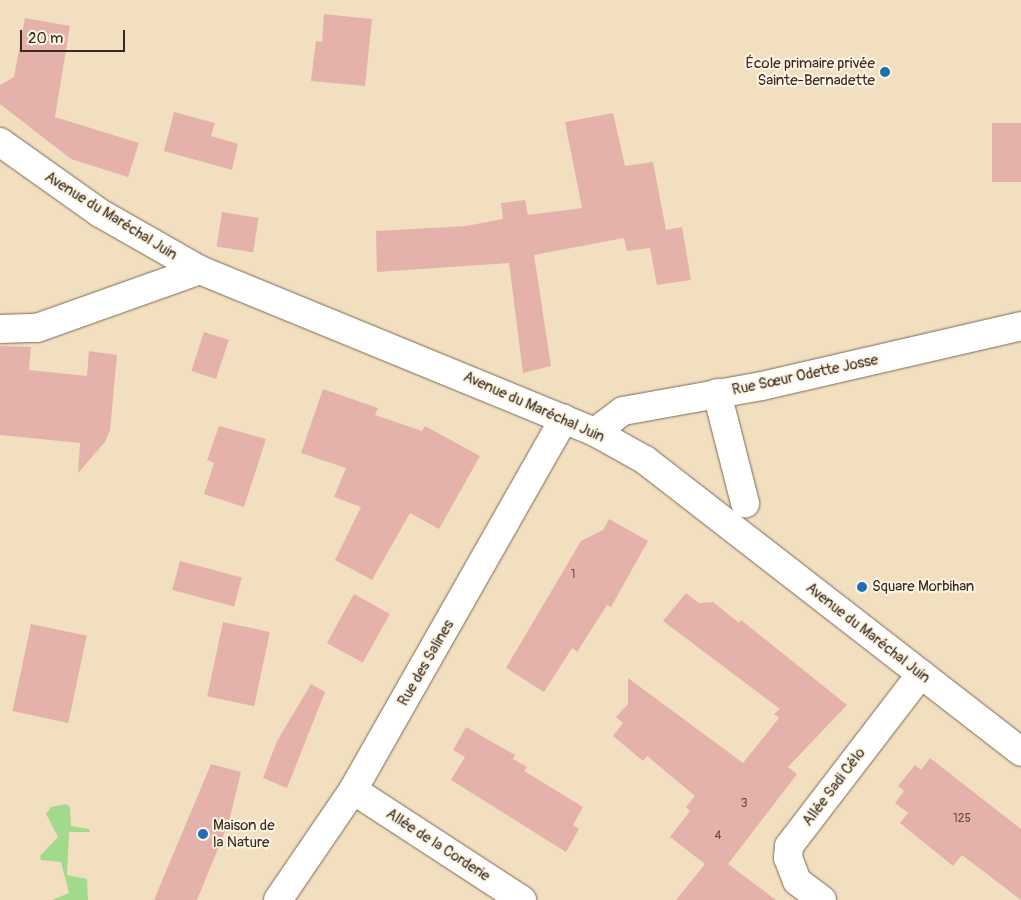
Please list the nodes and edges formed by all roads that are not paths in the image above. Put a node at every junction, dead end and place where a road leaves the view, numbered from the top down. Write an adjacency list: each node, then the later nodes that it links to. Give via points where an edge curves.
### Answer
1 (0, 142): 2 (street, Avenue du Maréchal Juin, via 100,213)
2 (200, 270): 4 (street, via 37,328); 6 (street, Avenue du Maréchal Juin)
3 (1021, 326): 5 (street, Rue Sœur Odette Josse, via 762,386)
4 (0, 329)
5 (717, 393): 7 (street, Rue Sœur Odette Josse, via 623,411); 8 (street)
6 (564, 419): 7 (street, Avenue du Maréchal Juin); 11 (street, Rue des Salines)
7 (595, 432): 9 (street, Avenue du Maréchal Juin, via 660,472)
8 (745, 503)
9 (921, 674): 10 (street, Avenue du Maréchal Juin); 14 (street, Allée Sadi Célo, via 790,846 788,858 797,881)
10 (1021, 752)
11 (353, 790): 12 (street, Rue des Salines); 13 (street, Allée de la Corderie)
12 (278, 900)
13 (522, 900)
14 (822, 900)

